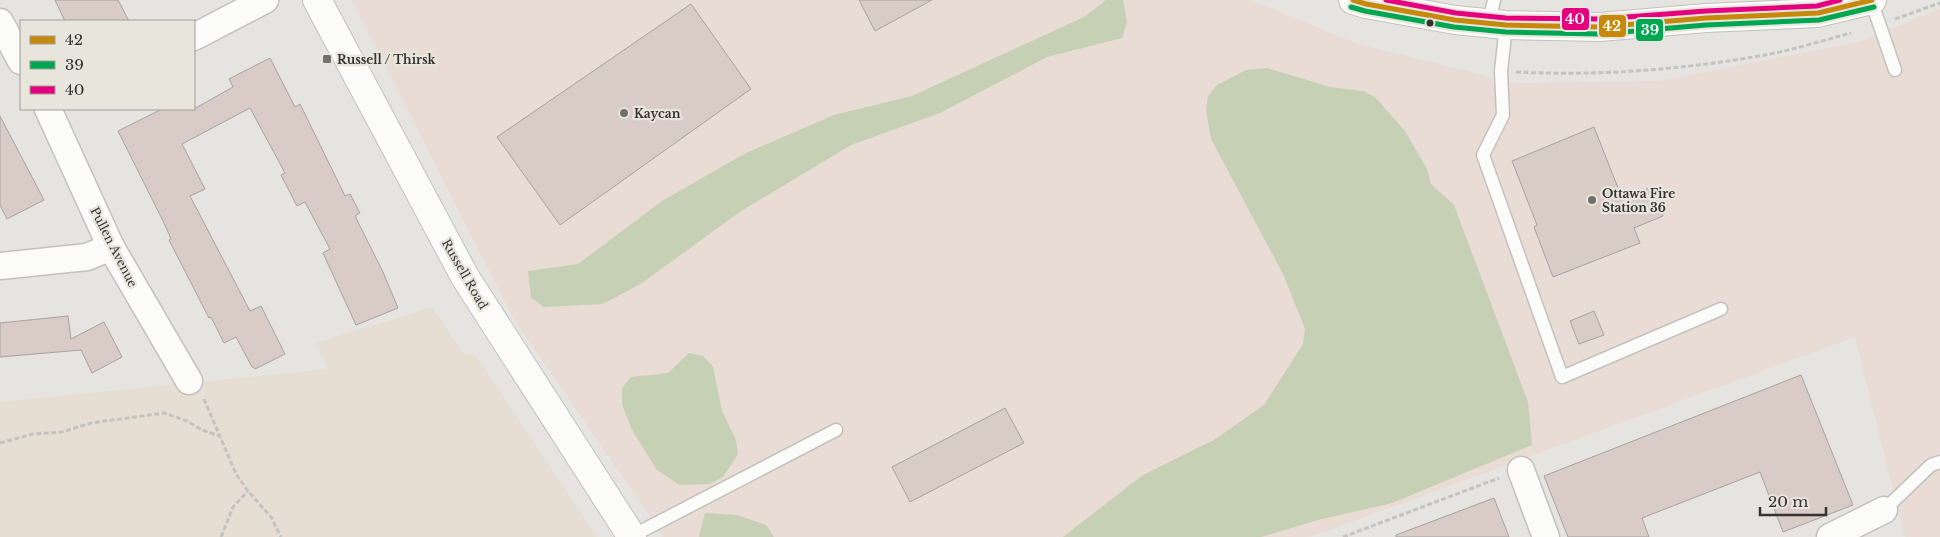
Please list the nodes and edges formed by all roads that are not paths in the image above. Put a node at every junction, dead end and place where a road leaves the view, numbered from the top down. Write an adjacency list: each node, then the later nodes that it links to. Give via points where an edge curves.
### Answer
1 (266, 0): 9 (street)
2 (317, 0): 21 (street, Russell Road, via 465,277)
3 (1353, 0): 6 (street, via 1455,20)
4 (1751, 0): 7 (street)
5 (1873, 6): 7 (street, via 1818,14); 11 (lane)
6 (1496, 16): 7 (street, via 1600,27); 15 (lane, via 1504,115 1483,155 1562,376)
7 (1706, 18)
8 (0, 22): 10 (street)
9 (195, 36)
10 (20, 59)
11 (1895, 70)
12 (51, 110): 13 (street, Pullen Avenue)
13 (111, 247): 14 (street, via 87,257); 16 (street, Pullen Avenue)
14 (0, 266)
15 (1721, 309)
16 (190, 381)
17 (836, 430): 21 (lane)
18 (1940, 462): 20 (lane, via 1931,465)
19 (1521, 470): 22 (street)
20 (1884, 510): 23 (street)
21 (632, 537)
22 (1546, 537)
23 (1830, 537)

